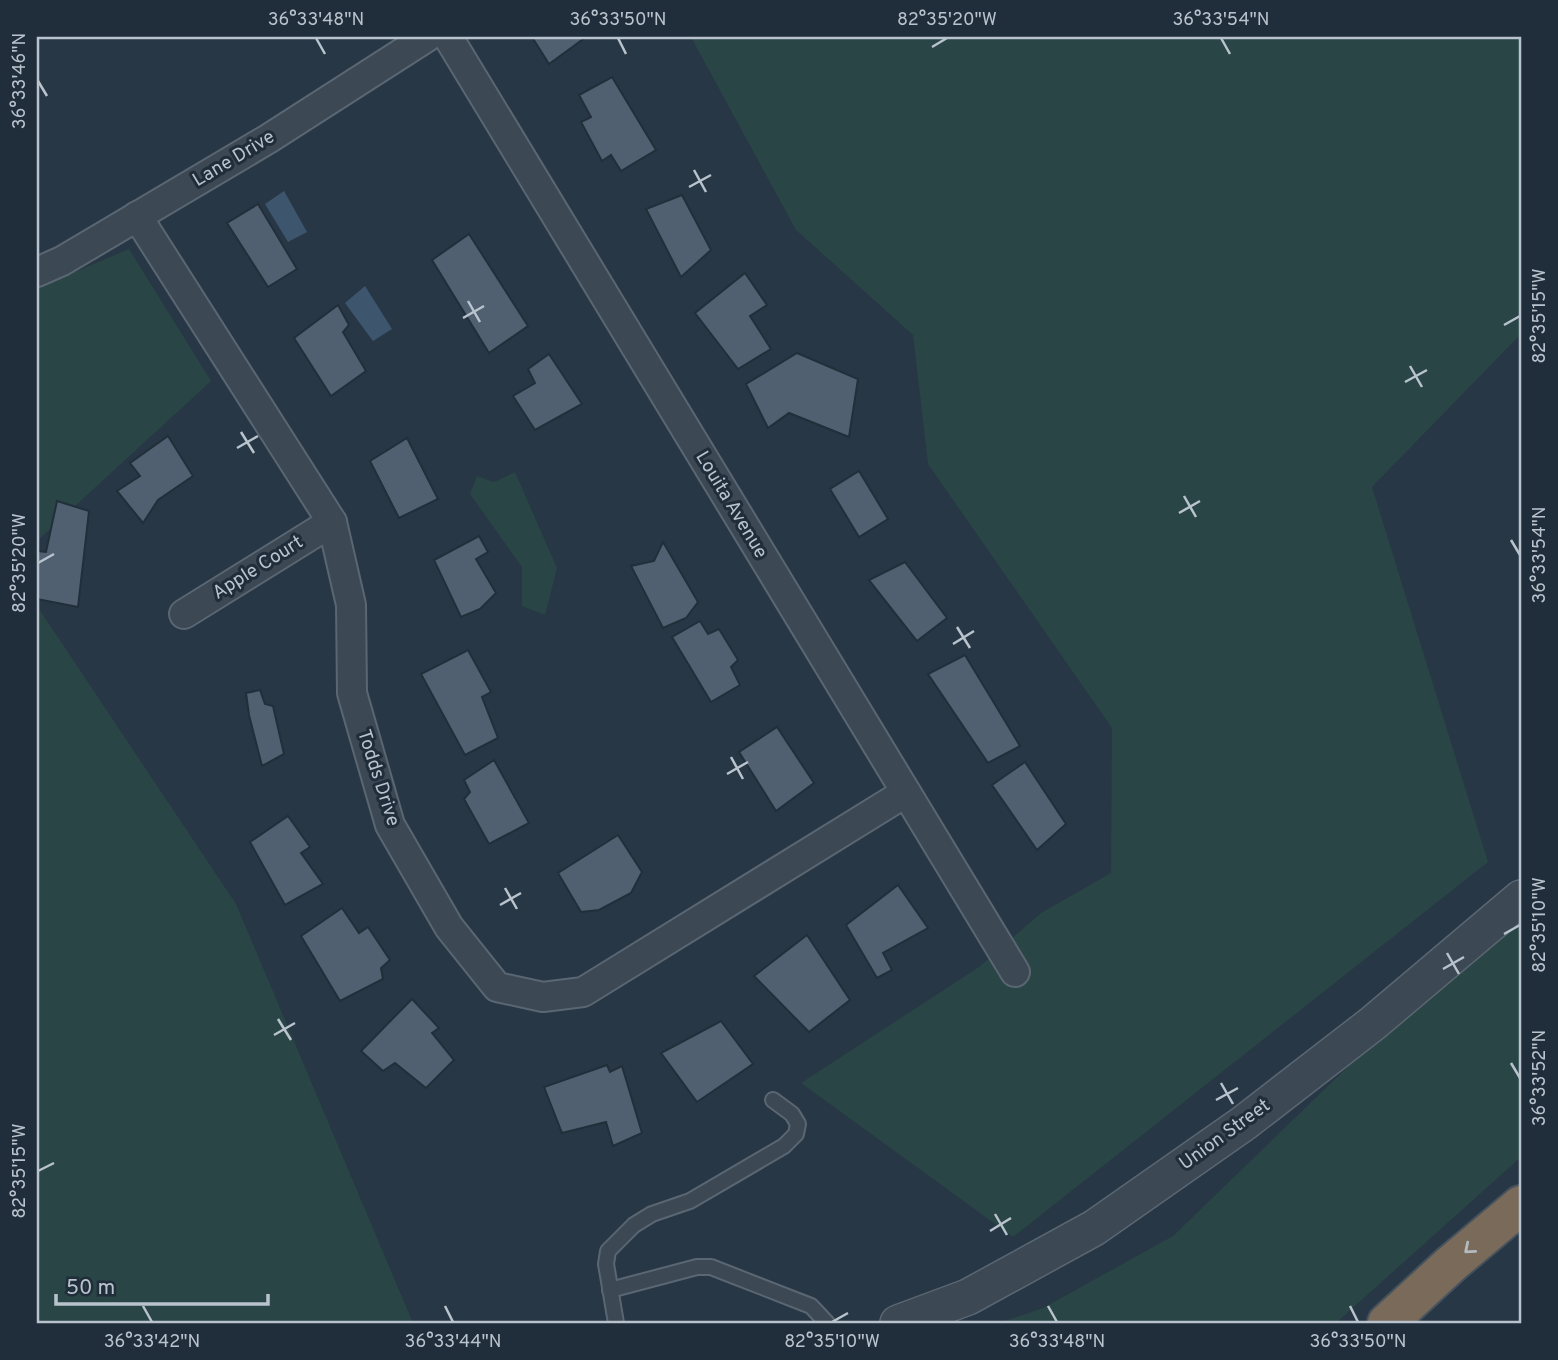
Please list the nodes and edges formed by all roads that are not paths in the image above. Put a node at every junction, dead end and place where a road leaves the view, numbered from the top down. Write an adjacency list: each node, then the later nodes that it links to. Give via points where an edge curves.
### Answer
1 (426, 37): 3 (street, Lane Drive, via 268,139)
2 (448, 37): 7 (street, Louita Avenue)
3 (137, 216): 4 (street, Lane Drive); 5 (street, Todds Drive)
4 (37, 272)
5 (332, 522): 6 (street, Apple Court); 7 (street, Todds Drive, via 351,605 352,693 390,825 449,927 497,987 543,997 583,992)
6 (184, 614)
7 (905, 793): 9 (street, Louita Avenue)
8 (1521, 898): 15 (street, Union Street, via 1265,1107 1094,1228 968,1297)
9 (1015, 972)
10 (773, 1100): 12 (lane, via 792,1114 798,1124 796,1134 784,1146 690,1201 634,1225 608,1251)
11 (1521, 1205): 16 (highway, one-way to 16)
12 (610, 1290): 13 (lane); 14 (lane, via 711,1267 811,1306)
13 (615, 1323)
14 (827, 1323)
15 (898, 1323)
16 (1387, 1323)

